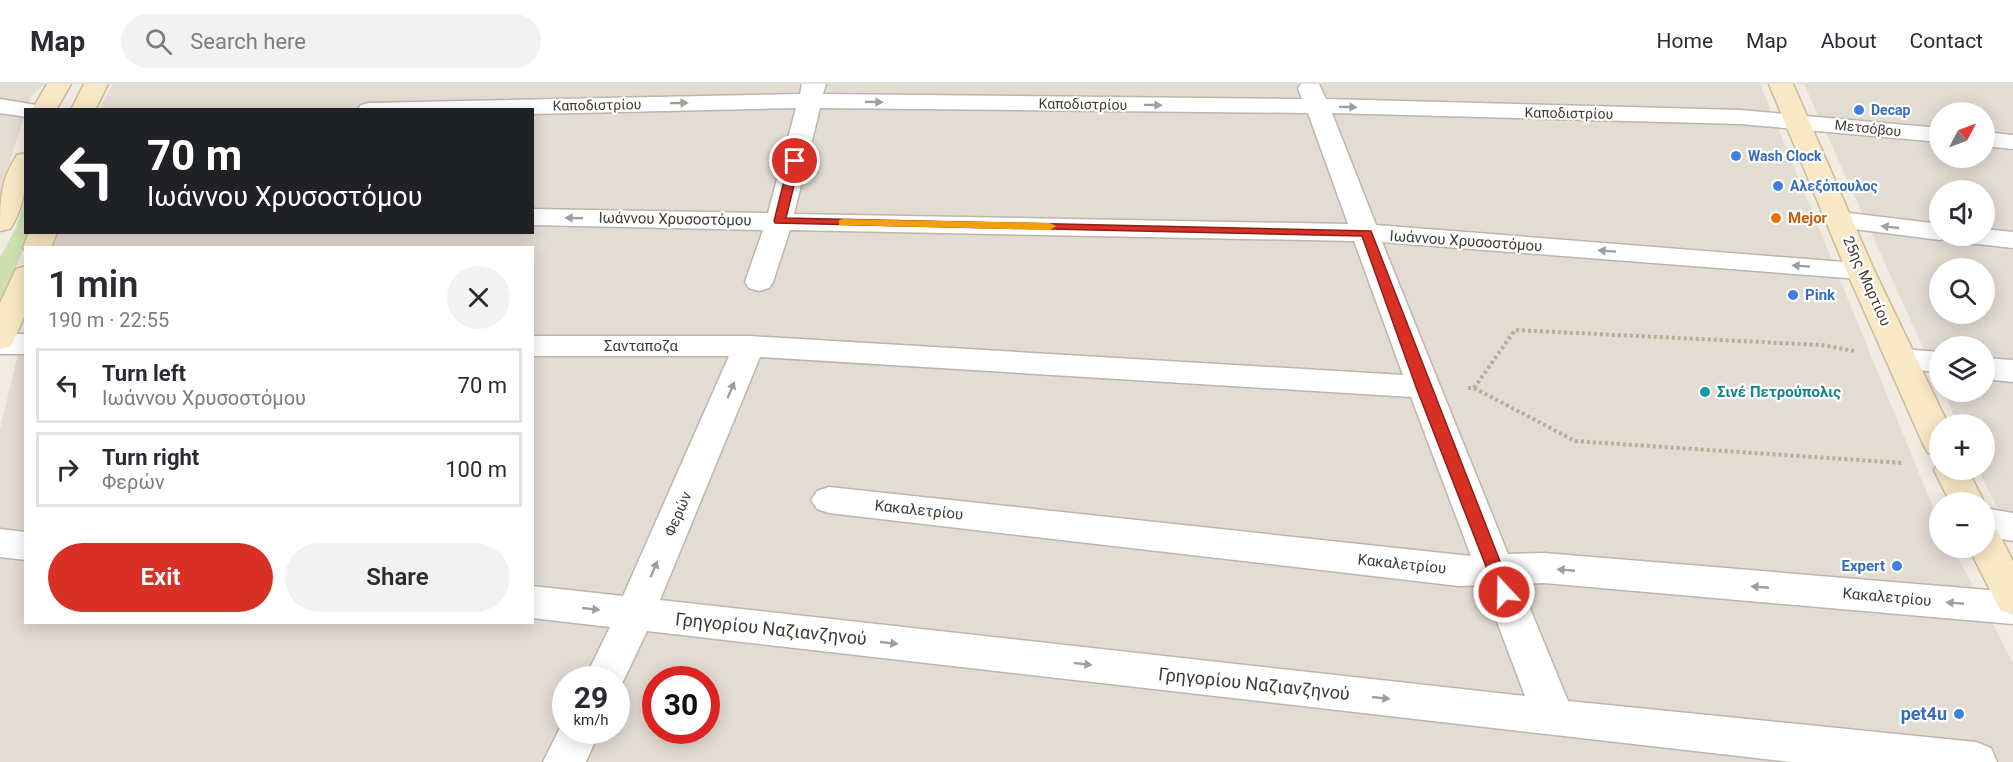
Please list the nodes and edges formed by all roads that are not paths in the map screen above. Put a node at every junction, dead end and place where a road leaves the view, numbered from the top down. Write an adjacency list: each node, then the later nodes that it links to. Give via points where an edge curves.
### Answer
1 (59, 84): 7 (main road)
2 (96, 84): 8 (main road)
3 (1781, 84): 11 (main road, 25ης Μαρτίου)
4 (812, 92): 5 (street, Καποδιστρίου, one-way to 5); 9 (street, Καποδιστρίου, one-way to 4); 18 (street)
5 (1313, 95): 11 (street, Καποδιστρίου, one-way to 11); 21 (street)
6 (0, 106): 10 (street)
7 (45, 108)
8 (84, 108)
9 (418, 108)
10 (24, 109)
11 (1797, 121): 12 (street, Μετσόβου); 17 (main road, 25ης Μαρτίου)
12 (1929, 134)
13 (1995, 141): 14 (street)
14 (2013, 142)
15 (24, 165): 19 (main road)
16 (534, 217): 18 (street, Ιωάννου Χρυσοστόμου, one-way to 16)
17 (1840, 220): 20 (street, one-way to 17); 24 (main road, 25ης Μαρτίου)
18 (779, 221): 21 (street, Ιωάννου Χρυσοστόμου); 26 (street)
19 (0, 223)
20 (1929, 231)
21 (1366, 233): 24 (street, Ιωάννου Χρυσοστόμου, one-way to 21); 36 (street)
22 (1995, 238): 23 (street)
23 (2013, 240)
24 (1860, 270): 32 (main road, 25ης Μαρτίου)
25 (24, 280): 27 (main road)
26 (759, 282)
27 (0, 339)
28 (0, 344): 29 (street)
29 (24, 344)
30 (534, 346): 31 (street, Σανταποζα)
31 (750, 346): 36 (street, Σανταποζα); 48 (street, Φερών, one-way to 31)
32 (1902, 359): 33 (street); 37 (main road, 25ης Μαρτίου)
33 (1929, 362)
34 (1995, 369): 35 (street)
35 (2013, 371)
36 (1423, 387): 44 (street)
37 (1929, 419)
38 (829, 500): 44 (street, Κακαλετρίου, via 1459,571)
39 (1995, 524): 40 (street)
40 (2013, 526)
41 (0, 543): 42 (street)
42 (24, 546)
43 (1993, 558): 45 (main road)
44 (1496, 571): 47 (street, Κακαλετρίου, one-way to 44, via 1544,568); 50 (street)
45 (2013, 599)
46 (534, 602): 48 (street, Γρηγορίου Ναζιανζηνού, one-way to 48)
47 (2013, 608)
48 (635, 614): 49 (street, Φερών); 50 (street, Γρηγορίου Ναζιανζηνού, one-way to 50)
49 (611, 666)
50 (1554, 718): 53 (street, Γρηγορίου Ναζιανζηνού)
51 (572, 744): 52 (street)
52 (564, 762)
53 (1976, 762)

